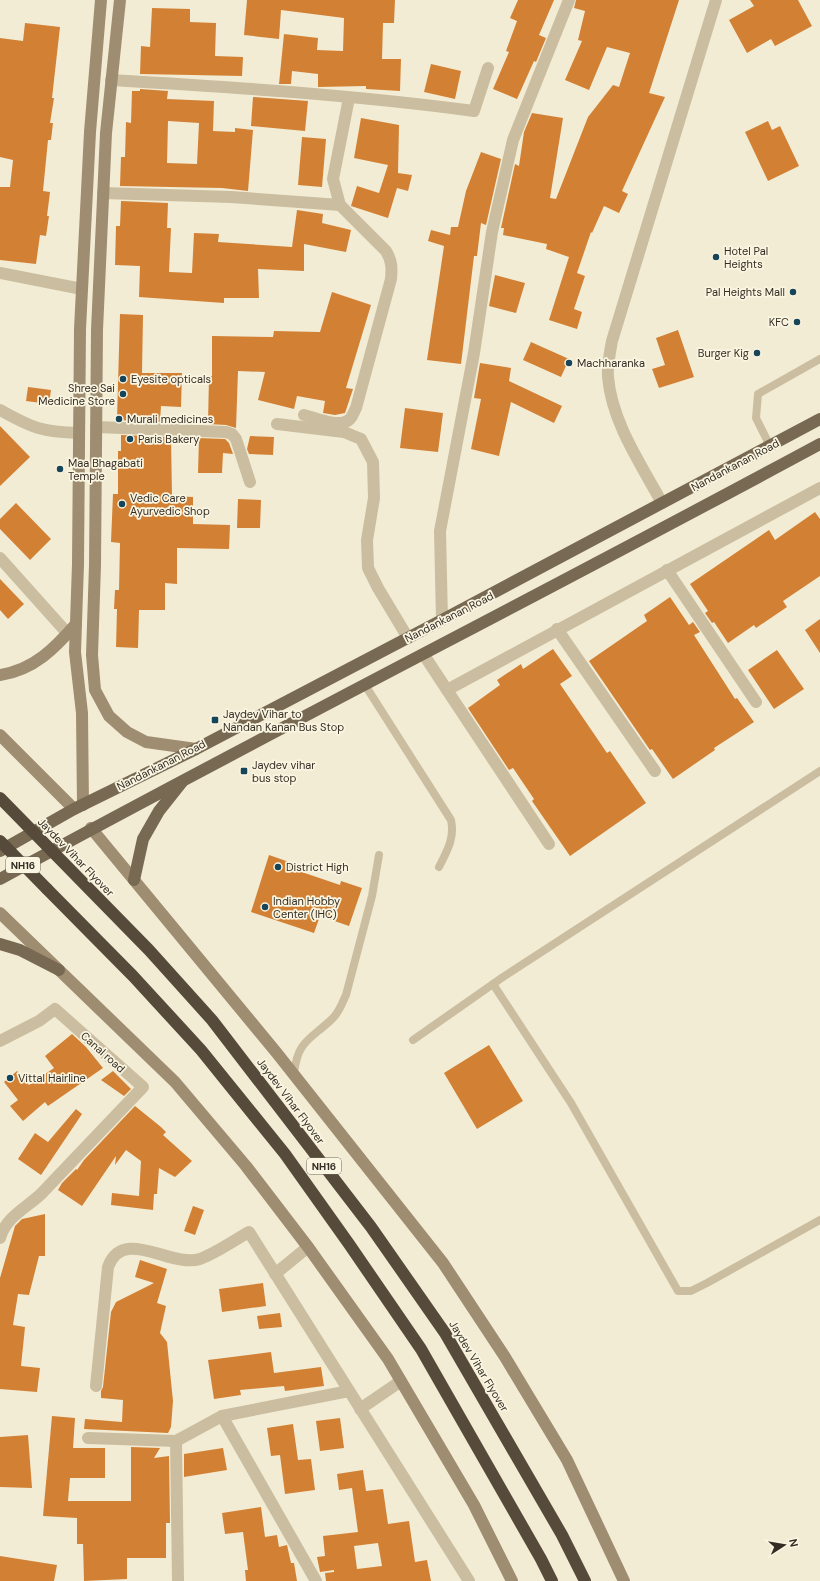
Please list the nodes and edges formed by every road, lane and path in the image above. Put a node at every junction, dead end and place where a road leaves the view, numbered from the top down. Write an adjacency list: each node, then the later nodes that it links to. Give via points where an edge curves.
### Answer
1 (101, 0): 8 (street)
2 (120, 0): 6 (street)
3 (569, 0): 28 (street, via 513,140 492,232 474,353 440,531)
4 (716, 0): 25 (street, via 612,341 608,376 612,404)
5 (488, 68): 7 (street, via 474,112 399,101)
6 (111, 80): 7 (street); 9 (street)
7 (349, 98): 11 (street, via 332,179)
8 (90, 132): 9 (street); 13 (street)
9 (106, 133): 10 (street)
10 (103, 193): 11 (street, via 231,197); 19 (street)
11 (340, 205): 16 (street, via 386,251 392,267 391,279 356,408 350,418 344,422 334,422)
12 (0, 273): 13 (street)
13 (82, 289): 20 (street)
14 (820, 359): 22 (lane, via 758,394 756,418)
15 (0, 410): 20 (street, via 39,430)
16 (304, 415)
17 (820, 419): 22 (main road, Nandankanan Road)
18 (277, 424): 32 (street, via 344,432 361,439 373,462 374,498 367,540 368,568)
19 (96, 427): 23 (street, via 232,434); 39 (street, via 92,655 95,690 109,716 127,732 146,742)
20 (79, 433): 29 (street)
21 (820, 444): 33 (main road, Nandankanan Road)
22 (770, 446): 25 (main road, Nandankanan Road)
23 (250, 482)
24 (820, 488): 27 (street)
25 (662, 503): 28 (main road, Nandankanan Road)
26 (0, 558): 31 (street)
27 (667, 570): 30 (street); 37 (street)
28 (442, 620): 32 (main road, Nandankanan Road)
29 (76, 624): 31 (street); 44 (street, via 83,745)
30 (557, 629): 36 (street); 40 (street)
31 (68, 634): 34 (street, via 55,648 23,669)
32 (408, 638): 39 (main road, Nandankanan Road)
33 (424, 655): 35 (main road, Nandankanan Road); 36 (street)
34 (0, 675)
35 (366, 685): 42 (main road, Nandankanan Road); 50 (lane, via 451,820 451,844)
36 (446, 690): 47 (street)
37 (756, 702)
38 (0, 735): 44 (street)
39 (196, 749): 44 (main road, Nandankanan Road)
40 (655, 771)
41 (820, 771): 56 (lane)
42 (184, 779): 45 (main road, Nandankanan Road); 52 (main road, via 159,811 143,839)
43 (0, 798): 76 (highway, Jaydev Vihar Flyover / NH16, bridge, via 150,950 212,1020 371,1227 445,1333 562,1535)
44 (79, 807): 48 (main road, Nandankanan Road)
45 (91, 828): 51 (main road, Nandankanan Road); 52 (street)
46 (0, 841): 75 (highway, NH16, bridge, via 133,976 201,1050 285,1154 421,1349)
47 (549, 844)
48 (0, 851)
49 (378, 855): 59 (lane, via 372,896 346,995 332,1019 301,1047 295,1061)
50 (439, 867)
51 (0, 879)
52 (134, 880): 59 (street)
53 (0, 913): 55 (street)
54 (0, 944): 55 (main road, via 20,950)
55 (59, 970): 62 (street, via 175,1082 246,1166)
56 (493, 984): 57 (lane); 60 (lane, via 571,1103 678,1291 691,1291 707,1284)
57 (413, 1040)
58 (0, 1041): 61 (street, Canal road, via 56,1010 143,1087 41,1194 10,1217)
59 (294, 1073): 77 (street, via 442,1263 505,1357 567,1460)
60 (820, 1220)
61 (0, 1238)
62 (308, 1247): 63 (street); 64 (street, via 388,1358)
63 (275, 1274): 65 (street, via 249,1232 199,1259 185,1260 132,1248 120,1250 112,1257 108,1267); 66 (street)
64 (401, 1381): 67 (street); 74 (street, via 474,1505)
65 (96, 1386)
66 (349, 1391): 67 (street); 68 (street)
67 (360, 1409): 73 (street)
68 (222, 1416): 70 (street); 72 (street)
69 (88, 1438): 70 (street)
70 (176, 1441): 71 (street)
71 (178, 1581)
72 (316, 1581)
73 (469, 1581)
74 (512, 1581)
75 (552, 1581)
76 (585, 1581)
77 (624, 1581)

